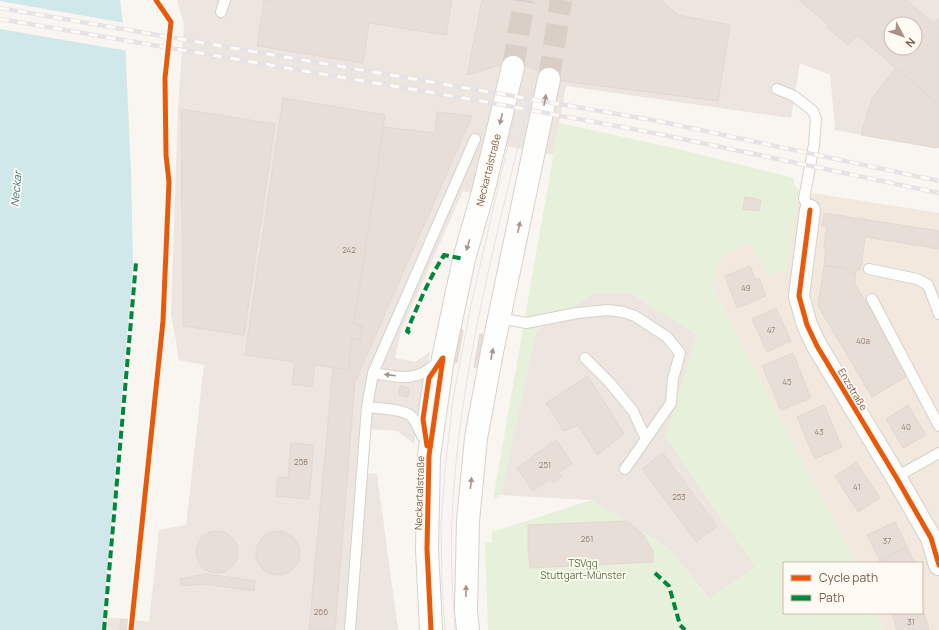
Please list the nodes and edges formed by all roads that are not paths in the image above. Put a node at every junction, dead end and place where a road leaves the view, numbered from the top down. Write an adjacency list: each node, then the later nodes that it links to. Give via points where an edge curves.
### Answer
1 (225, 0): 2 (lane)
2 (221, 12)
3 (513, 67): 12 (main road, Neckartalstraße, one-way to 12, via 464,259)
4 (549, 79): 11 (main road, one-way to 4)
5 (777, 89): 7 (lane, via 794,96 813,111 816,119 804,199)
6 (475, 139): 14 (lane)
7 (810, 210): 21 (street, Enzstraße, via 799,296 807,325)
8 (869, 269): 10 (lane, via 917,279 928,285)
9 (872, 299): 16 (lane)
10 (939, 314)
11 (499, 318): 17 (lane, via 526,322 608,310 634,316 667,337 680,353 670,403); 25 (main road, one-way to 11, via 468,521 475,446)
12 (443, 358): 14 (lane, one-way to 14, via 428,371 417,376); 19 (main road, Neckartalstraße)
13 (585, 358): 17 (lane, via 633,411)
14 (373, 373): 15 (lane)
15 (367, 407): 19 (lane, via 400,411 411,416); 23 (lane)
16 (939, 426)
17 (646, 439): 20 (lane)
18 (939, 453): 21 (lane)
19 (429, 456): 24 (main road, Neckartalstraße, via 427,548)
20 (625, 469)
21 (896, 477): 22 (street, Enzstraße, via 931,538)
22 (939, 565)
23 (350, 630)
24 (431, 630)
25 (468, 630)

